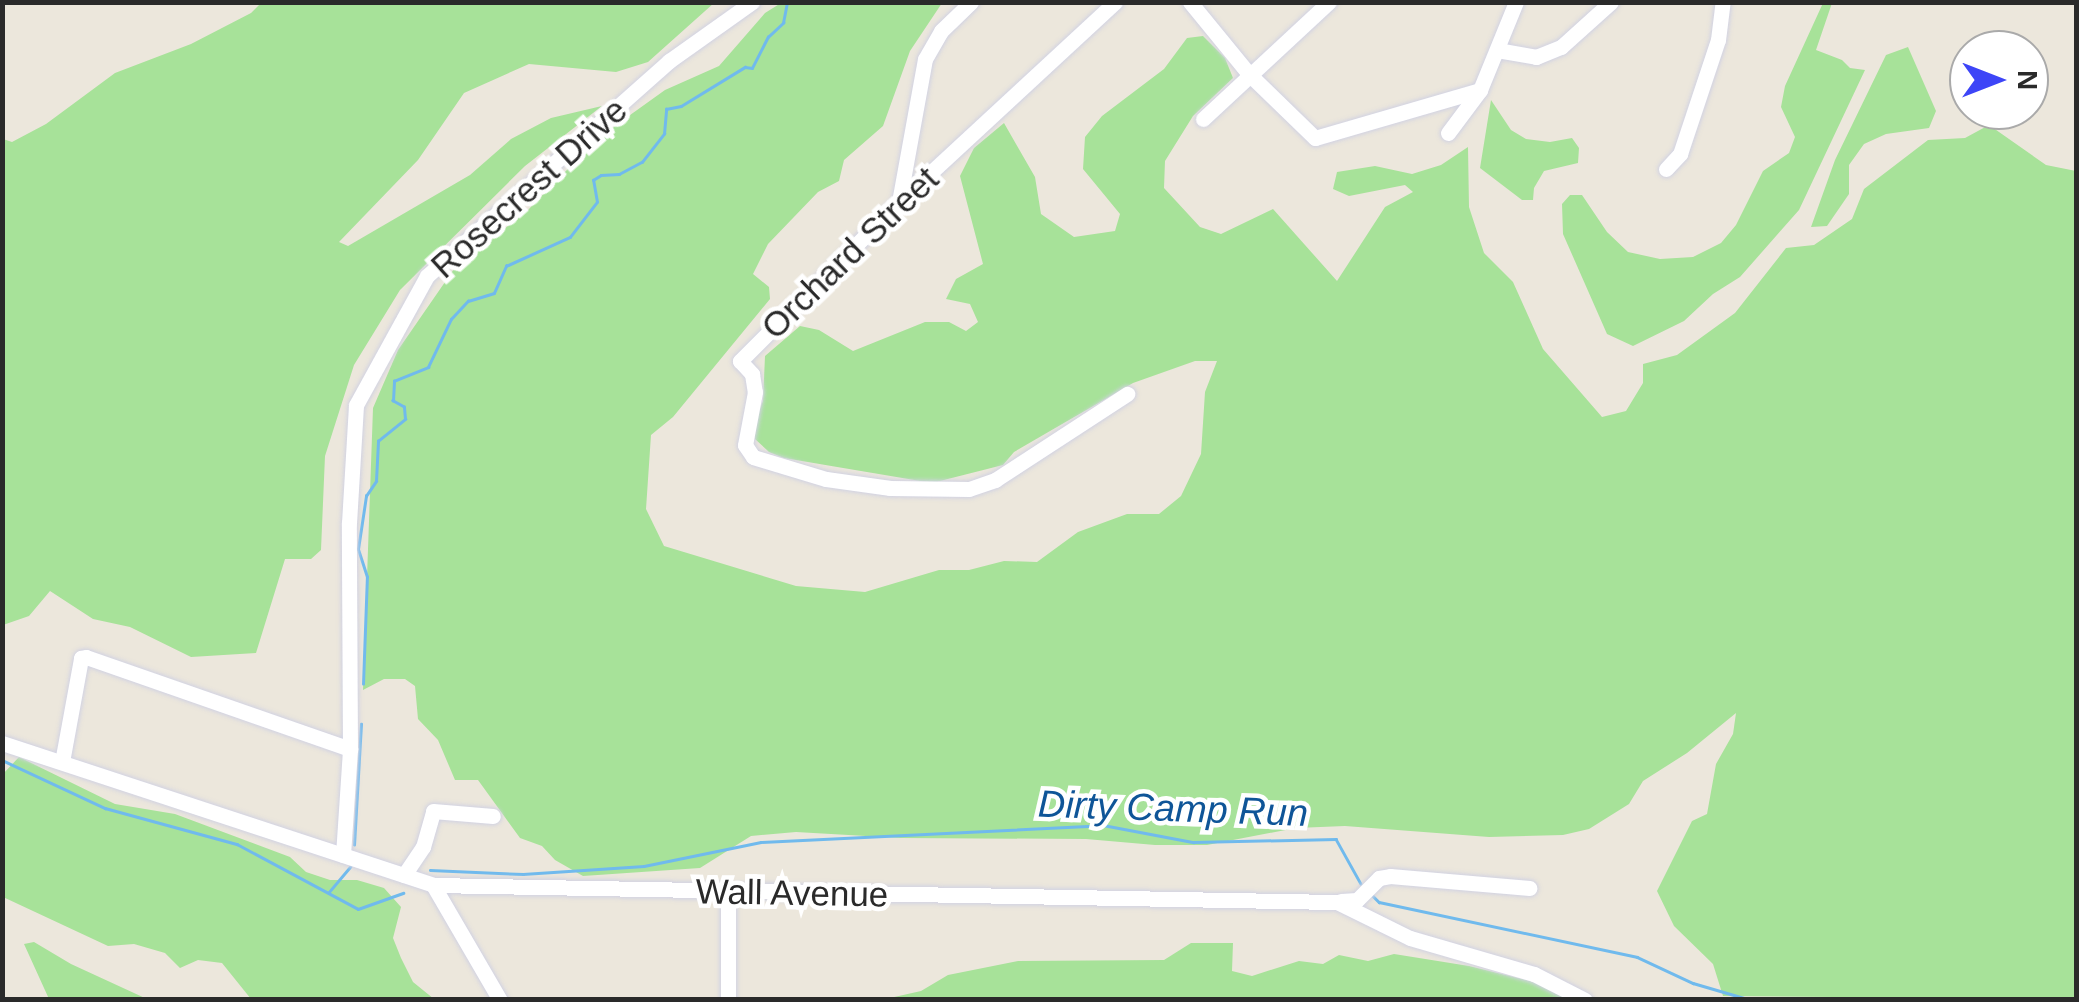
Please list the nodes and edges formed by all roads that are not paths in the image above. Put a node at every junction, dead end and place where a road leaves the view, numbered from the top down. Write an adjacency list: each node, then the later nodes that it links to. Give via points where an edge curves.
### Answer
1 (752, 2): 18 (street, Rosecrest Drive, via 669,61 427,276 356,405)
2 (971, 2): 15 (street, via 941,31 925,59)
3 (1115, 2): 15 (street, Orchard Street)
4 (1190, 2): 10 (street)
5 (1329, 2): 10 (street)
6 (1516, 2): 9 (street)
7 (1612, 2): 9 (street, via 1561,47 1536,57)
8 (1724, 2): 14 (street, via 1680,154)
9 (1496, 50): 11 (street)
10 (1250, 74): 11 (street, via 1315,138); 12 (street)
11 (1480, 90): 13 (street)
12 (1203, 119)
13 (1448, 132)
14 (1666, 169)
15 (899, 202): 16 (street, Orchard Street, via 740,361 752,374 755,392 745,445 753,458 858,484 970,489 995,480)
16 (1127, 394)
17 (2, 743): 19 (street, Wall Avenue)
18 (350, 749): 19 (street, via 81,658); 21 (street, Rosecrest Drive)
19 (62, 762): 21 (street, Wall Avenue)
20 (493, 816): 22 (street, via 433,811 423,847)
21 (343, 855): 22 (street, Wall Avenue)
22 (404, 875): 23 (street, Wall Avenue)
23 (433, 885): 25 (street, Wall Avenue); 27 (street)
24 (1530, 888): 26 (street, via 1379,878 1357,900)
25 (728, 892): 26 (street, Wall Avenue); 28 (street)
26 (1337, 902): 29 (street, Wall Avenue, via 1410,938 1534,974)
27 (500, 1000)
28 (728, 1000)
29 (1584, 1000)

